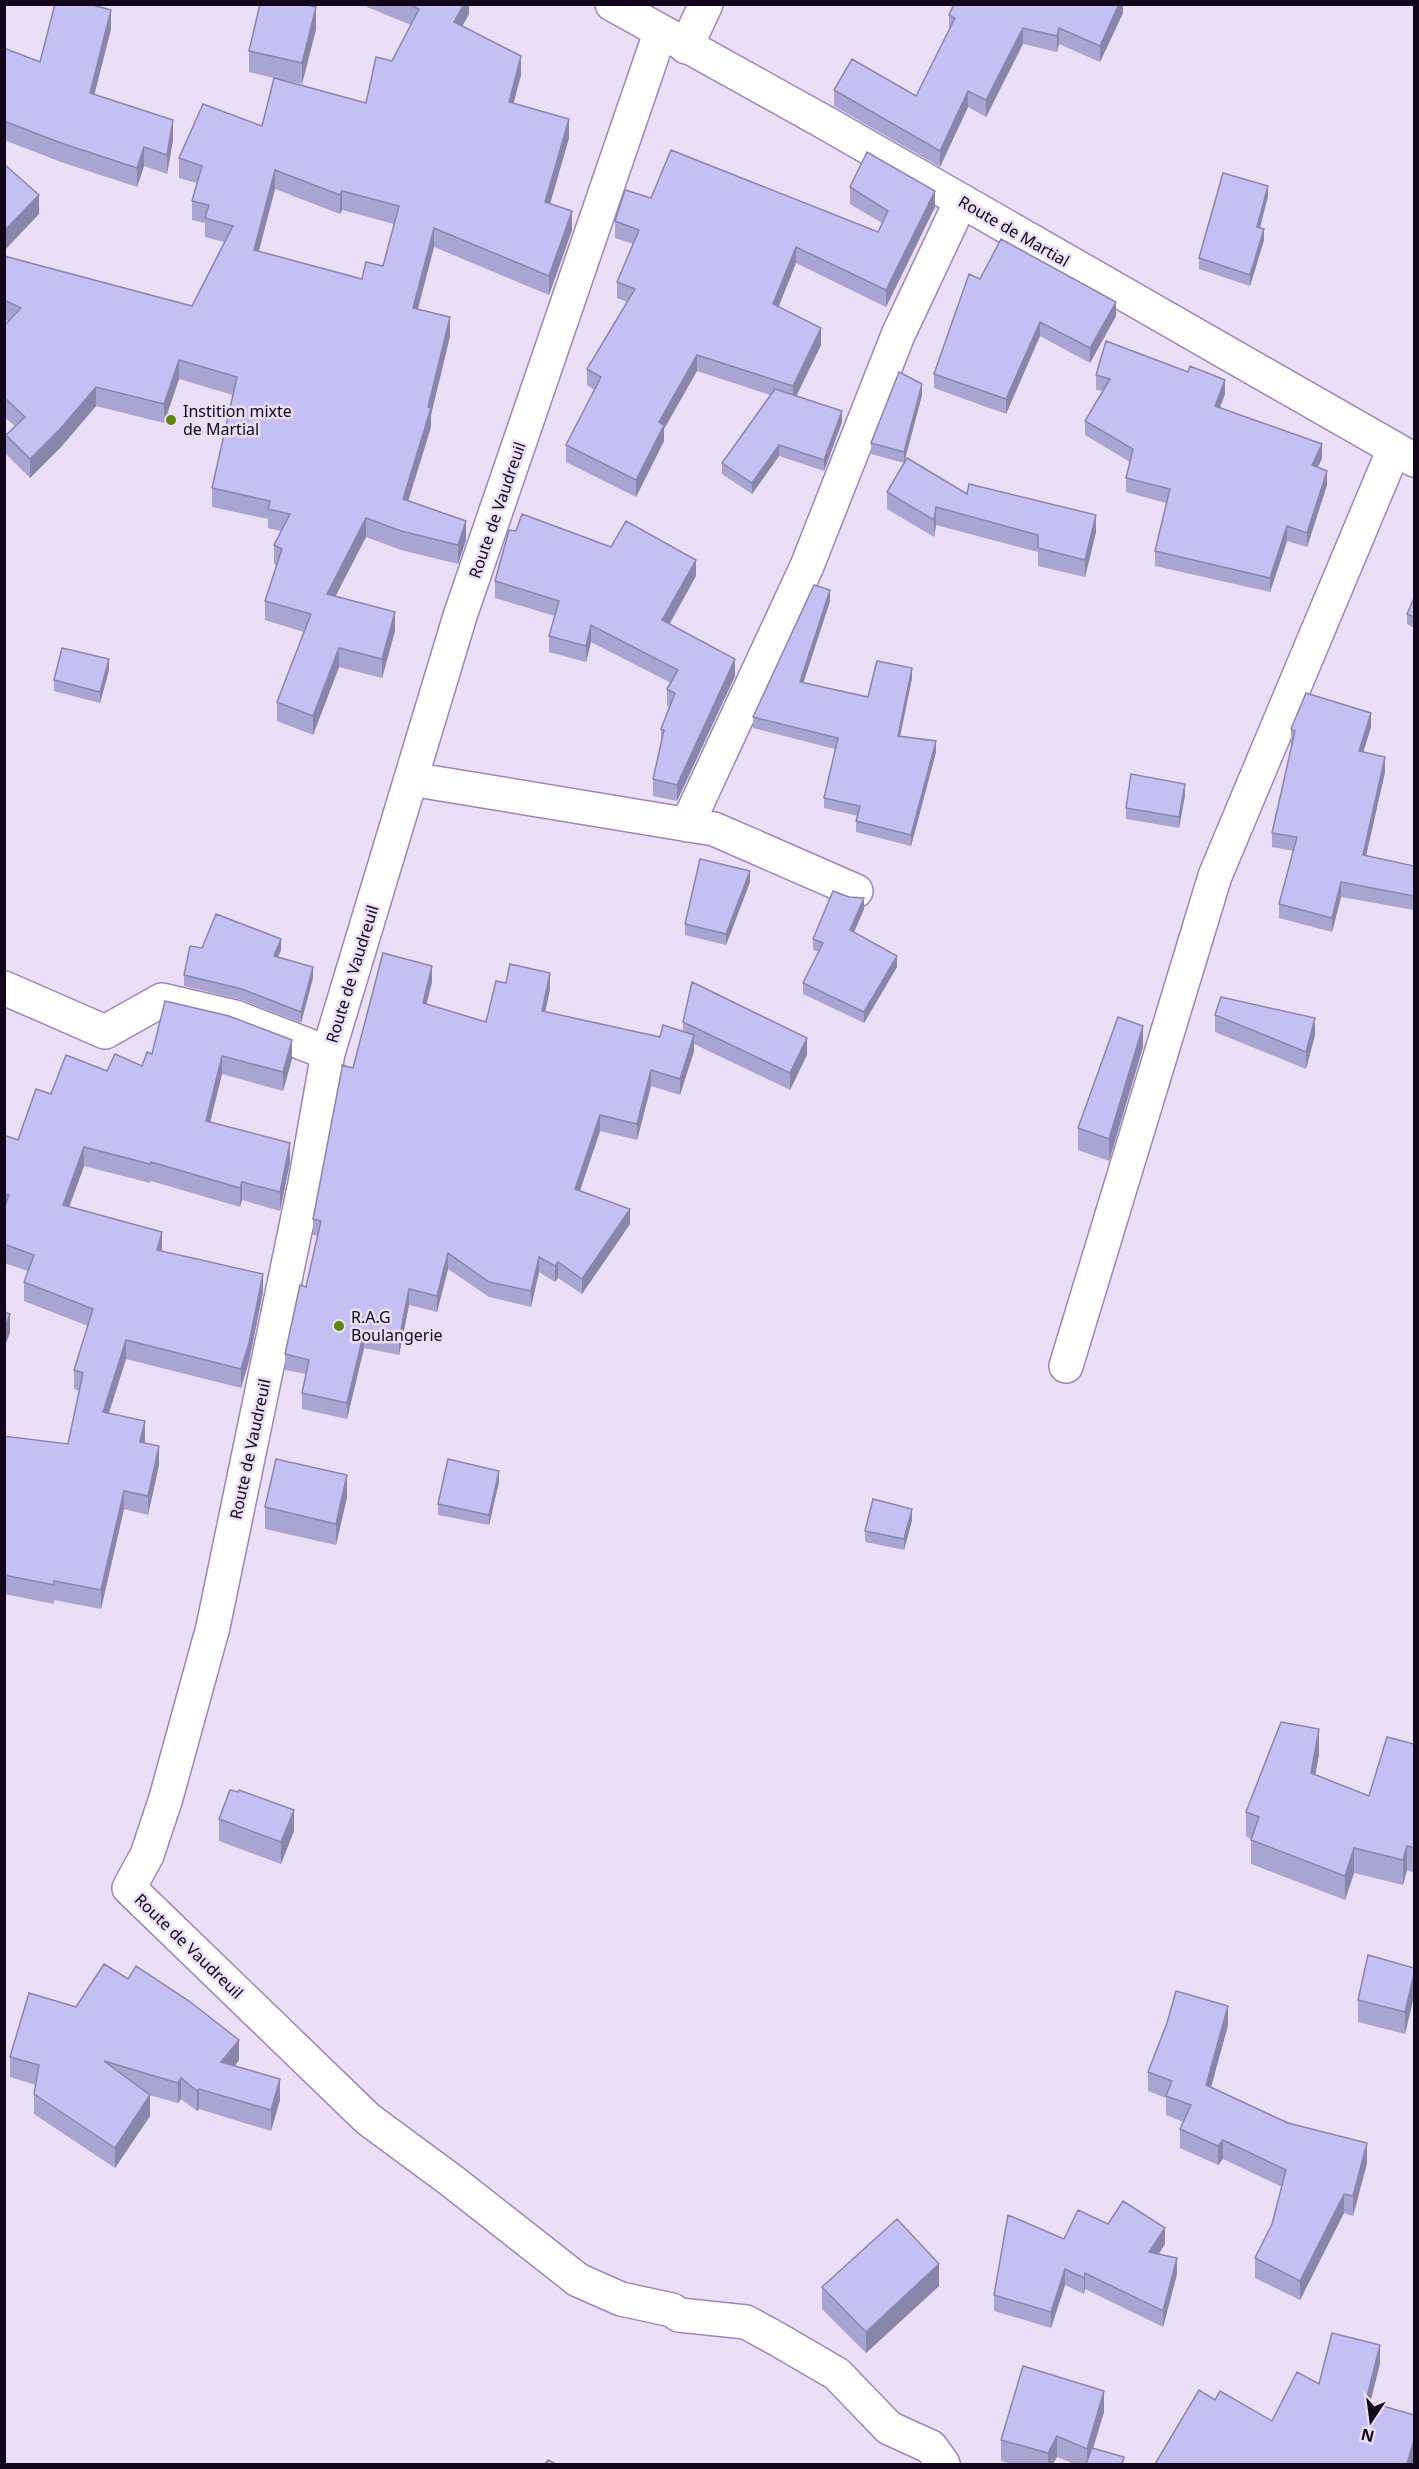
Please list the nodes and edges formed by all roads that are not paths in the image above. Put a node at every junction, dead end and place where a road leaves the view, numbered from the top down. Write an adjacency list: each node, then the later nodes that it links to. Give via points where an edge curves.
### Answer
1 (612, 4): 3 (street, Route de Martial)
2 (706, 4): 3 (street, Route de Vaudreuil)
3 (673, 40): 4 (street, Route de Martial); 6 (street, Route de Vaudreuil, via 460,616)
4 (961, 201): 5 (street, Route de Martial); 7 (street, via 898,335 807,566)
5 (1404, 454): 11 (street, via 1215,876)
6 (411, 779): 7 (street); 10 (street, Route de Vaudreuil)
7 (687, 825): 8 (street, via 714,829)
8 (856, 891)
9 (4, 988): 10 (street, via 105,1032 162,1000 235,1017)
10 (328, 1053): 12 (street, Route de Vaudreuil, via 305,1184 213,1628 166,1798 147,1855 129,1887 368,2119 578,2280 621,2299 672,2310 679,2316 746,2322 837,2374 889,2428 931,2447)
11 (1066, 1366)
12 (943, 2464)

